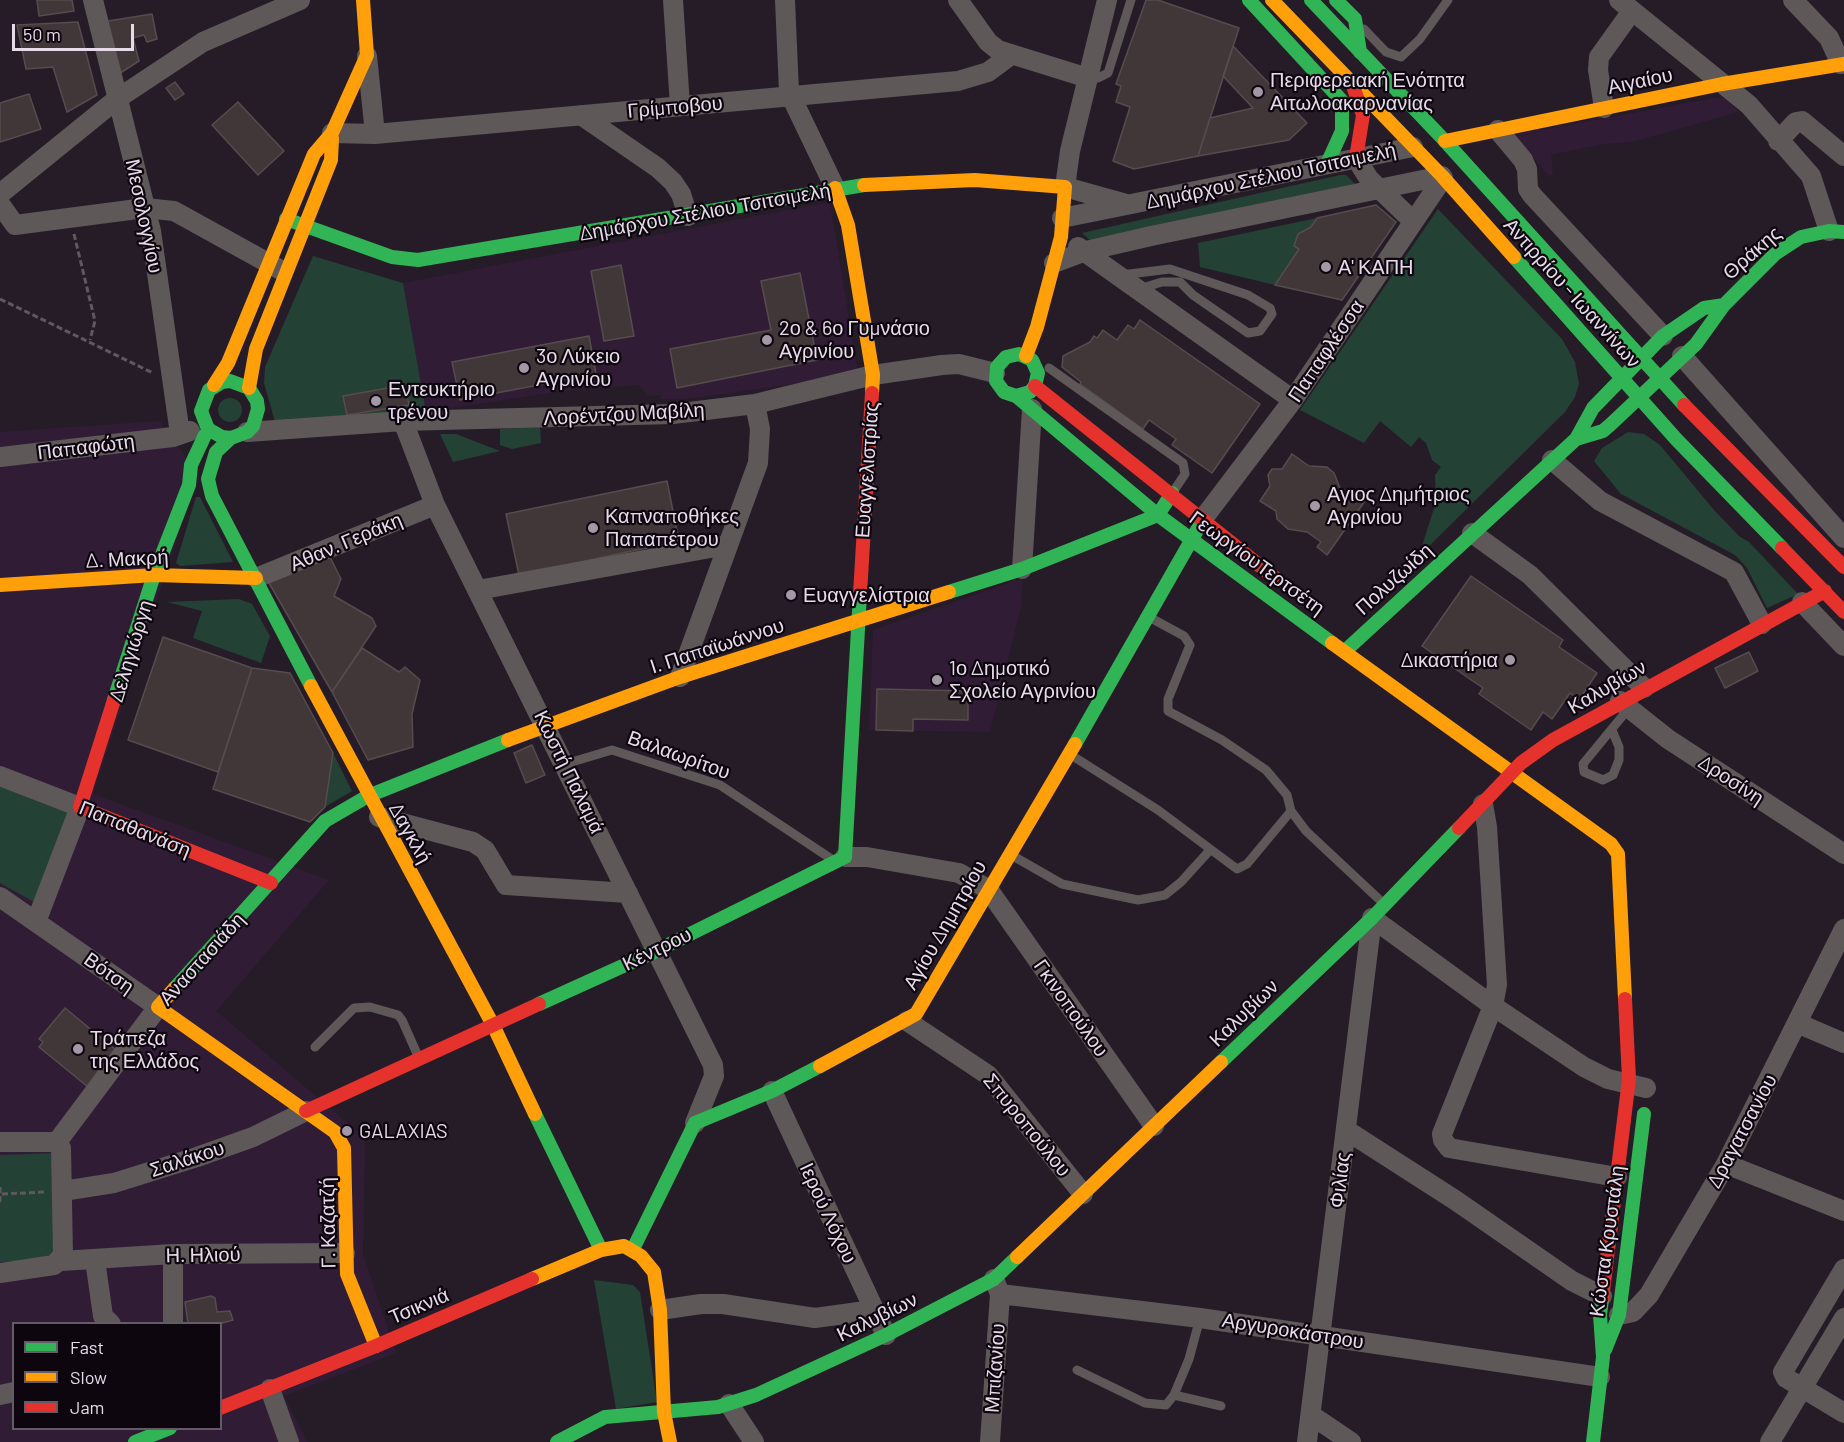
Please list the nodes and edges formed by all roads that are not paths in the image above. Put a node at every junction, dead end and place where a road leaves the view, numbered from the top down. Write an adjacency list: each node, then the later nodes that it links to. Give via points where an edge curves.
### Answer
1 (93, 0): 25 (street, Μεσολογγίου)
2 (300, 0): 25 (street, via 203,42)
3 (363, 0): 18 (street)
4 (673, 0): 26 (street)
5 (785, 0): 24 (street, Ευαγγελιστρίας, via 788,85)
6 (958, 0): 19 (street, via 988,42)
7 (1107, 0): 21 (street)
8 (1131, 0): 21 (lane, via 1108,73)
9 (1249, 0): 37 (street, via 1342,101 1342,130)
10 (1272, 0): 22 (street, Αντιρρίου - Ιωαννίνων)
11 (1311, 0): 17 (street, Αντιρρίου - Ιωαννίνων)
12 (1336, 0): 16 (street)
13 (1448, 0): 16 (lane, via 1428,30 1401,57 1386,52)
14 (1799, 2): 20 (street, via 1832,42)
15 (1625, 5): 23 (street); 27 (street, via 1599,57)
16 (1355, 19): 17 (street)
17 (1360, 52): 32 (street, Αντιρρίου - Ιωαννίνων)
18 (367, 55): 30 (street); 31 (street)
19 (1011, 56): 21 (street); 24 (street, Γρίμποβου, via 988,72 958,81)
20 (1842, 64): 23 (street, Αιγαίου)
21 (1088, 78): 39 (street)
22 (1349, 81): 34 (street, Αντιρρίου - Ιωαννίνων); 36 (street, via 1359,96 1362,114)
23 (1722, 84): 27 (street, Αιγαίου); 33 (street, via 1749,105)
24 (792, 97): 26 (street, Γρίμποβου); 40 (street, Ευαγγελιστρίας)
25 (117, 99): 42 (street); 45 (street, Μεσολογγίου)
26 (680, 106): 28 (street, Γρίμποβου)
27 (1604, 108): 29 (street, Αιγαίου)
28 (581, 115): 31 (street, Γρίμποβου); 46 (street, via 673,182)
29 (1498, 130): 32 (street, Αιγαίου); 59 (street, via 1523,160 1532,195)
30 (332, 133): 31 (street, Γρίμποβου); 47 (street, via 314,154); 49 (street, via 331,160)
31 (375, 134)
32 (1445, 141): 62 (street, Αντιρρίου - Ιωαννίνων)
33 (1778, 141): 35 (street, via 1796,122 1802,121); 51 (street, via 1811,176)
34 (1413, 147): 36 (street, Δημάρχου Στέλιου Τσιτσιμελή); 38 (street, Αντιρρίου - Ιωαννίνων)
35 (1844, 156)
36 (1356, 158): 37 (street, Δημάρχου Στέλιου Τσιτσιμελή); 41 (street)
37 (1327, 164): 44 (street, Δημάρχου Στέλιου Τσιτσιμελή)
38 (1442, 177): 41 (street); 48 (street, Παπαφλέσσα); 67 (street, Αντιρρίου - Ιωαννίνων)
39 (1065, 187): 40 (street, Δημάρχου Στέλιου Τσιτσιμελή, via 975,180 885,182); 44 (street, Δημάρχου Στέλιου Τσιτσιμελή); 50 (street)
40 (835, 188): 46 (street, Δημάρχου Στέλιου Τσιτσιμελή); 65 (street, Ευαγγελιστρίας, via 848,225)
41 (1377, 188): 48 (street); 52 (street)
42 (0, 194)
43 (0, 204): 45 (street, via 15,225)
44 (1129, 204): 50 (street, Δημάρχου Στέλιου Τσιτσιμελή)
45 (145, 208): 54 (street, via 174,212); 79 (street, Μεσολογγίου)
46 (688, 216): 49 (street, Δημάρχου Στέλιου Τσιτσιμελή, via 418,260 392,257)
47 (286, 219): 49 (street, Δημάρχου Στέλιου Τσιτσιμελή); 54 (street)
48 (1413, 221): 73 (street, Παπαφλέσσα)
49 (306, 227): 55 (street)
50 (1061, 227): 52 (street); 53 (street)
51 (1836, 231): 58 (street, Θράκης, via 1801,237 1775,254)
52 (1086, 251): 53 (street); 56 (street)
53 (1054, 263): 60 (street)
54 (268, 264): 55 (street); 68 (street, via 228,363)
55 (287, 273): 70 (street, via 256,349)
56 (1117, 276): 57 (street); 57 (lane, via 1170,269 1248,295 1270,308 1272,314 1260,330 1248,333 1180,282 1162,282)
57 (1137, 290): 73 (street)
58 (1724, 304): 59 (street, via 1704,308); 61 (street, via 1703,335)
59 (1663, 336): 62 (street)
60 (1026, 356): 64 (street, via 1006,357); 69 (street, via 1036,366)
61 (1682, 356): 66 (street); 91 (street)
62 (1641, 358): 66 (street, Αντιρρίου - Ιωαννίνων); 67 (street)
63 (1049, 368): 85 (lane, via 1183,463 1185,474)
64 (995, 374): 65 (street, Λορέντζου Μαβίλη, via 959,364); 71 (street, via 999,387)
65 (873, 375): 74 (street, Λορέντζου Μαβίλη); 105 (street, Ευαγγελιστρίας)
66 (1659, 376): 72 (street); 94 (street, Αντιρρίου - Ιωαννίνων)
67 (1622, 377): 72 (street, Αντιρρίου - Ιωαννίνων); 80 (street, via 1593,408)
68 (214, 385): 70 (street, via 230,381); 77 (street, via 202,403)
69 (1035, 387): 71 (street); 85 (street, ΓεωργίουΤερτσέτη)
70 (249, 388): 78 (street, via 258,409 253,426)
71 (1016, 396): 75 (street, ΓεωργίουΤερτσέτη)
72 (1638, 396): 80 (street, via 1603,431); 101 (street, Αντιρρίου - Ιωαννίνων, via 1676,440)
73 (1293, 400): 89 (street, Παπαφλέσσα)
74 (755, 404): 76 (street, Λορέντζου Μαβίλη, via 673,414); 93 (street, via 760,429 759,463)
75 (1032, 409): 88 (street, ΓεωργίουΤερτσέτη); 95 (street)
76 (403, 421): 78 (street, Λορέντζου Μαβίλη); 87 (street, Κωστή Παλαμά)
77 (207, 427): 78 (street, via 222,437); 79 (street, Παπαφώτη); 82 (street, Δεληγιώργη)
78 (239, 435): 86 (street, Δαγκλή, via 216,452 208,479)
79 (176, 436): 81 (street, Παπαφώτη); 82 (street)
80 (1576, 439): 83 (street, Πολυζωίδη)
81 (0, 457)
82 (194, 458): 84 (street, Δεληγιώργη)
83 (1552, 460): 90 (street, Πολυζωίδη); 106 (street, via 1600,501 1734,572)
84 (189, 485): 86 (street, via 201,487); 96 (street, Δεληγιώργη)
85 (1172, 494): 88 (street); 89 (street, ΓεωργίουΤερτσέτη)
86 (212, 496): 97 (street, Δαγκλή)
87 (435, 505): 97 (street, Αθαν. Γεράκη); 99 (street, Κωστή Παλαμά)
88 (1158, 515): 92 (street, ΓεωργίουΤερτσέτη); 95 (street, Ι. Παπαϊωάννου)
89 (1202, 520): 92 (street, Αγίου Δημητρίου); 100 (street, ΓεωργίουΤερτσέτη)
90 (1472, 533): 107 (street, Πολυζωίδη); 111 (street, via 1537,581)
91 (1844, 538)
92 (1192, 539): 104 (street, Αγίου Δημητρίου); 107 (street, ΓεωργίουΤερτσέτη)
93 (727, 545): 99 (street); 109 (street)
94 (1844, 567)
95 (1022, 569): 105 (street, Ι. Παπαϊωάννου)
96 (154, 575): 97 (street, Δ. Μακρή); 98 (street, Δ. Μακρή); 123 (street, Δεληγιώργη)
97 (256, 578): 121 (street, Δαγκλή)
98 (0, 585)
99 (478, 590): 113 (street, Κωστή Παλαμά)
100 (1292, 591)
101 (1825, 591): 102 (street, Καλυβίων); 103 (street, Αντιρρίου - Ιωαννίνων)
102 (1802, 602): 106 (street, Καλυβίων); 108 (street)
103 (1844, 612)
104 (1146, 615): 116 (street, Αγίου Δημητρίου); 125 (lane, via 1184,636 1190,645 1168,699 1168,711 1222,740 1266,770 1287,795)
105 (858, 623): 109 (street, Ι. Παπαϊωάννου); 130 (street, Ευαγγελιστρίας)
106 (1762, 624): 111 (street, Καλυβίων)
107 (1348, 642): 110 (street, ΓεωργίουΤερτσέτη); 119 (street, ΓεωργίουΤερτσέτη)
108 (1844, 646)
109 (680, 677): 113 (street, Ι. Παπαϊωάννου)
110 (1407, 679)
111 (1644, 688): 112 (street, Καλυβίων)
112 (1625, 705): 114 (lane); 117 (street, Καλυβίων, via 1553,740); 129 (street, Δροσίνη, via 1668,739)
113 (547, 725): 118 (street, Κωστή Παλαμά); 121 (street, Ι. Παπαϊωάννου)
114 (1612, 730): 114 (lane, via 1583,768 1603,780 1613,775 1619,760)
115 (1488, 738): 117 (street)
116 (1069, 754): 127 (lane, via 1158,810); 128 (street, Αγίου Δημητρίου)
117 (1521, 763): 119 (street, Καλυβίων); 124 (street)
118 (565, 764): 130 (lane, Βαλαωρίτου, via 612,750 720,785); 133 (street, Κωστή Παλαμά)
119 (1510, 773): 122 (street, Καλυβίων); 147 (street, Κώστα Κρυστάλη, via 1611,844 1618,854 1630,1056)
120 (0, 776): 123 (street, Παπαθανάση)
121 (368, 796): 126 (street, Δαγκλή); 131 (street, Αναστασιάδη, via 325,821)
122 (1483, 804): 135 (street, Καλυβίων); 139 (street, via 1497,985)
123 (80, 807): 131 (street, Παπαθανάση); 136 (street)
124 (1587, 809)
125 (1291, 811): 127 (lane, via 1242,868 1231,867); 135 (lane)
126 (379, 817): 133 (street, via 473,842 485,850 506,885); 143 (street, Δαγκλή)
127 (1210, 850): 128 (lane, via 1165,895 1138,900 1062,884)
128 (1009, 853): 132 (street, Αγίου Δημητρίου)
129 (1844, 854)
130 (840, 859): 132 (street, Κέντρου, via 867,856 959,873); 138 (street, Κέντρου)
131 (271, 883): 140 (street, Αναστασιάδη)
132 (988, 889): 141 (street, Αγίου Δημητρίου, via 922,1004); 151 (street, Γκινοπούλου)
133 (628, 893): 138 (street, Κωστή Παλαμά)
134 (0, 897): 136 (street, Βότση)
135 (1378, 911): 139 (street); 151 (street, Καλυβίων); 152 (street, Φιλίας)
136 (36, 922): 140 (street, Βότση)
137 (1844, 929): 142 (street, Δραγατσανίου)
138 (656, 951): 143 (street, Κέντρου); 150 (street, Κωστή Παλαμά, via 714,1065 714,1076)
139 (1493, 1006): 147 (street, via 1596,1074); 156 (street, via 1442,1134 1445,1145)
140 (158, 1007): 149 (street, Βότση); 154 (street, Αναστασιάδη)
141 (907, 1021): 148 (street, Αγίου Δημητρίου); 158 (street, Σπυροπούλου, via 988,1075)
142 (1797, 1023): 144 (street); 155 (street, Δραγατσανίου)
143 (493, 1025): 146 (street, Κέντρου); 161 (street, Δαγκλή)
144 (1844, 1044)
145 (315, 1047): 146 (lane, via 354,1008 370,1007 398,1015)
146 (419, 1058): 149 (street, Κέντρου)
147 (1640, 1083): 156 (street, Κώστα Κρυστάλη); 172 (street, Κώστα Κρυστάλη)
148 (772, 1091): 150 (street, Αγίου Δημητρίου); 171 (street, Ιερού Λόχου)
149 (306, 1111): 157 (street, Σαλάκου, via 253,1137 197,1157 114,1183); 162 (street, Γ. Καζατζή, via 335,1132 344,1148)
150 (695, 1123): 160 (street)
151 (1154, 1126): 158 (street, Καλυβίων)
152 (1346, 1130): 169 (street, via 1572,1281); 178 (street, Φιλίας)
153 (0, 1142): 154 (street)
154 (57, 1142): 157 (street, via 62,1148)
155 (1726, 1164): 159 (street); 172 (street, Δραγατσανίου, via 1646,1300 1633,1312)
156 (1617, 1177): 169 (street, Κώστα Κρυστάλη)
157 (63, 1191): 165 (street, via 65,1248)
158 (1083, 1194): 168 (street, Καλυβίων)
159 (1844, 1211)
160 (633, 1249): 161 (street, Τσικνιά, via 624,1246); 170 (street, via 654,1272)
161 (601, 1250): 179 (street, Τσικνιά)
162 (345, 1253): 163 (street, Η. Ηλιού); 179 (street, Γ. Καζατζή, via 352,1290)
163 (173, 1254): 164 (street, Η. Ηλιού); 176 (street)
164 (95, 1260): 165 (street, Η. Ηλιού); 175 (street, via 103,1316)
165 (61, 1261): 167 (street, Η. Ηλιού)
166 (1844, 1269): 183 (street, via 1783,1369)
167 (0, 1273)
168 (997, 1286): 173 (street, Αργυροκάστρου); 177 (street, Καλυβίων); 198 (street, Μπιζανίου)
169 (1602, 1296): 180 (street, Κώστα Κρυστάλη)
170 (660, 1310): 171 (street, via 723,1304 815,1318); 189 (street)
171 (873, 1310): 177 (street, Ιερού Λόχου)
172 (1620, 1315): 180 (street, Κώστα Κρυστάλη)
173 (1200, 1318): 178 (street, Αργυροκάστρου); 185 (lane)
174 (1844, 1318): 183 (street)
175 (110, 1322)
176 (173, 1322)
177 (886, 1335): 186 (street, Καλυβίων, via 789,1381)
178 (1321, 1336): 182 (street, Αργυροκάστρου); 191 (street, Φιλίας)
179 (376, 1346): 184 (street, Τσικνιά)
180 (1603, 1357): 182 (street)
181 (1077, 1370): 185 (lane, via 1155,1406 1166,1405)
182 (1600, 1377): 201 (street)
183 (1795, 1383): 190 (street); 202 (street)
184 (270, 1389): 188 (street, Τσικνιά); 194 (street)
185 (1174, 1395): 187 (lane)
186 (729, 1404): 189 (street, Καλυβίων); 197 (street)
187 (1221, 1406)
188 (222, 1407)
189 (664, 1413): 195 (street, Καλυβίων, via 605,1417); 196 (street)
190 (1844, 1413)
191 (1311, 1415): 199 (street, Φιλίας); 200 (street)
192 (163, 1435): 193 (street)
193 (135, 1442)
194 (289, 1442)
195 (557, 1442)
196 (669, 1442)
197 (753, 1442)
198 (990, 1442)
199 (1307, 1442)
200 (1351, 1442)
201 (1593, 1442)
202 (1770, 1442)

